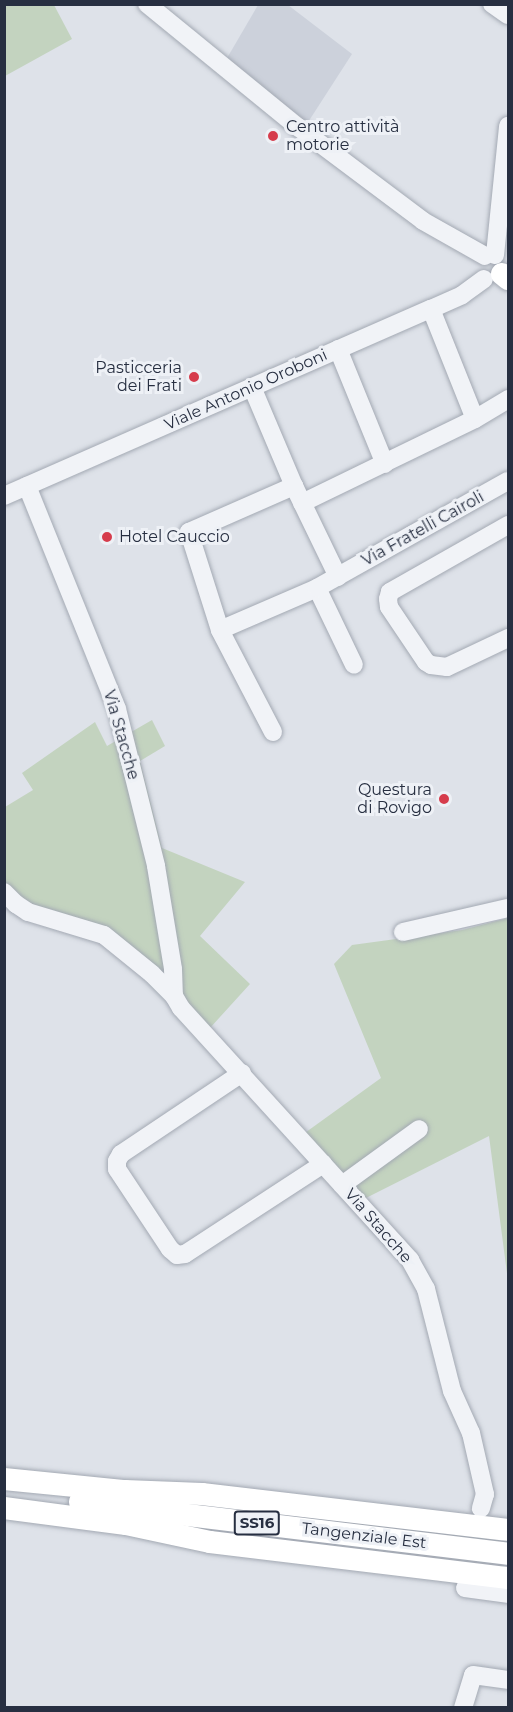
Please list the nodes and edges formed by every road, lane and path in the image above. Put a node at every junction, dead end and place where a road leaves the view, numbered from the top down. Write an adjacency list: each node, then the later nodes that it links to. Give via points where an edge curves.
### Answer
1 (147, 4): 6 (street, via 298,127 423,221)
2 (492, 4): 3 (street)
3 (508, 15)
4 (508, 126): 5 (street)
5 (507, 163): 6 (street)
6 (495, 269): 7 (street, Viale Antonio Oroboni, via 462,295)
7 (430, 309): 8 (street, Viale Antonio Oroboni); 11 (street)
8 (338, 349): 9 (street, Viale Antonio Oroboni); 12 (street)
9 (252, 387): 14 (street, Viale Antonio Oroboni); 15 (street)
10 (508, 399): 11 (street)
11 (475, 419): 12 (street)
12 (385, 464): 15 (street)
13 (508, 481): 18 (street, Via Fratelli Cairoli)
14 (27, 486): 16 (street, Viale Antonio Oroboni); 27 (street, Via Stacche, via 117,709 156,866)
15 (298, 494): 18 (street); 20 (street, via 189,532)
16 (4, 495)
17 (508, 525): 21 (street, via 390,592 388,599 389,607 431,665 447,667)
18 (338, 577): 19 (street, Via Fratelli Cairoli)
19 (318, 588): 20 (street, Via Fratelli Cairoli); 22 (street)
20 (220, 630): 23 (street)
21 (508, 638)
22 (354, 665)
23 (273, 732)
24 (4, 892): 27 (street, Via Stacche, via 28,912 104,935)
25 (508, 908): 26 (street)
26 (403, 932)
27 (174, 996): 28 (street, Via Stacche)
28 (242, 1073): 30 (street, Via Stacche); 30 (street, via 121,1154 117,1161 117,1169 170,1249 177,1255 185,1254)
29 (419, 1129): 31 (street)
30 (323, 1164): 31 (street, Via Stacche)
31 (342, 1185): 35 (street, Via Stacche, via 410,1260 426,1289 452,1391 471,1433 484,1494)
32 (4, 1479): 36 (main road, via 202,1494)
33 (4, 1494): 37 (main road, Tangenziale Est / SS16)
34 (4, 1508): 38 (main road, via 126,1524 210,1542)
35 (481, 1508)
36 (508, 1530)
37 (508, 1554)
38 (508, 1578)
39 (465, 1588): 40 (street)
40 (508, 1594)
41 (508, 1680): 42 (street, via 473,1675)
42 (465, 1700)

